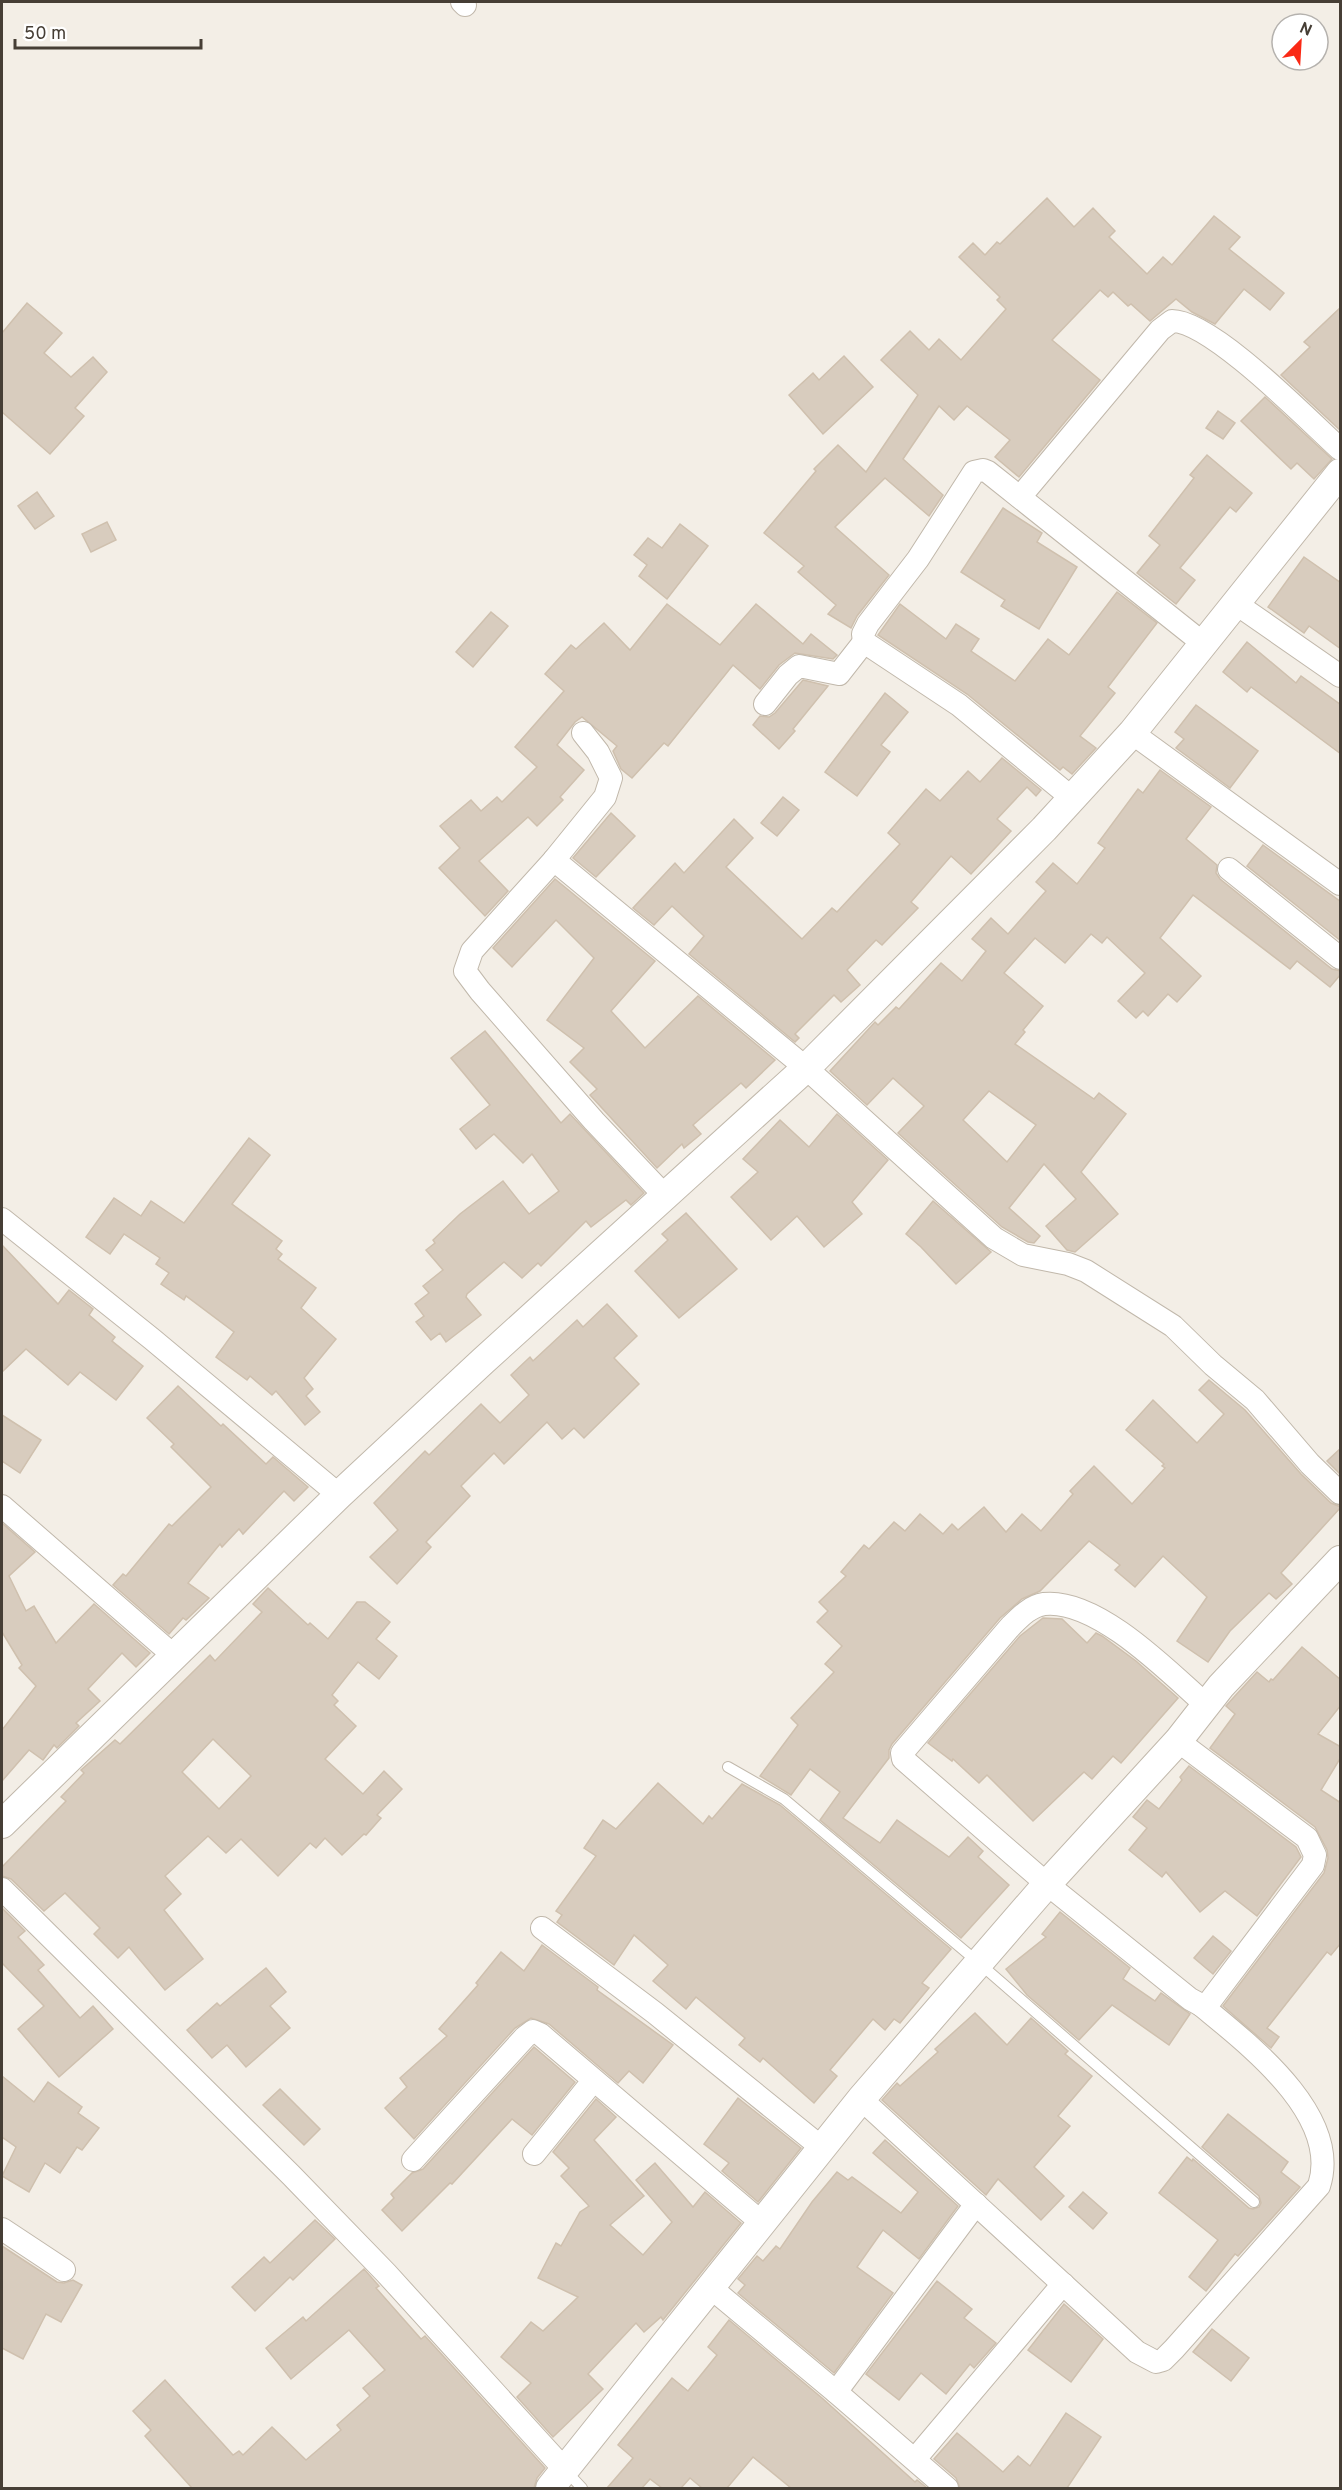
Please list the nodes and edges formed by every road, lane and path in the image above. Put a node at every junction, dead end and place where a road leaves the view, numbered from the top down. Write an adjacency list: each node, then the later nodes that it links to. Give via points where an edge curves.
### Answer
1 (1341, 449): 3 (street, via 1221,343 1191,325 1172,321 1160,330)
2 (1341, 473): 4 (street)
3 (1020, 497): 5 (street, via 988,472 974,472 918,559 868,624); 6 (street)
4 (1235, 603): 6 (street); 7 (street)
5 (864, 642): 8 (street, via 839,674 799,666); 11 (street, via 959,705)
6 (1204, 644): 10 (street)
7 (1341, 676)
8 (765, 704)
9 (583, 733): 12 (street, via 606,767 611,778 609,788)
10 (1132, 733): 11 (street); 14 (street)
11 (1072, 798): 16 (street)
12 (554, 860): 16 (street); 17 (street, via 472,951 465,971 594,1121)
13 (1229, 869): 15 (street)
14 (1341, 884)
15 (1341, 958)
16 (806, 1068): 17 (street); 19 (street, via 1008,1248 1086,1271 1173,1326 1255,1400 1310,1464)
17 (665, 1196): 20 (street)
18 (2, 1219): 20 (street)
19 (1341, 1493)
20 (339, 1495): 23 (street)
21 (2, 1506): 23 (street)
22 (1341, 1560): 24 (street)
23 (173, 1655): 27 (street)
24 (1206, 1704): 25 (street); 28 (street, via 1138,1646 1091,1615 1042,1604 1010,1627 902,1753 903,1760)
25 (1178, 1741): 28 (street); 32 (street, via 1307,1838 1315,1856 1313,1865 1211,2001)
26 (728, 1767): 31 (lane, via 784,1799)
27 (2, 1824)
28 (1047, 1884): 31 (street); 32 (street)
29 (2, 1889): 47 (street, via 386,2273)
30 (542, 1928): 35 (street)
31 (979, 1963): 34 (street); 38 (lane)
32 (1201, 2005): 43 (street, via 1272,2067 1307,2109 1325,2155 1319,2186 1163,2360 1148,2360 1137,2352)
33 (592, 2081): 36 (street); 37 (street, via 533,2031); 40 (street)
34 (861, 2099): 35 (street); 39 (street)
35 (821, 2147): 40 (street)
36 (534, 2154)
37 (413, 2160)
38 (1254, 2202)
39 (976, 2204): 43 (street); 45 (street)
40 (761, 2222): 44 (street)
41 (2, 2229): 42 (street)
42 (64, 2270)
43 (1064, 2284): 46 (street)
44 (710, 2287): 45 (street); 47 (street)
45 (836, 2392): 46 (street)
46 (915, 2459): 48 (street)
47 (566, 2482)
48 (946, 2488)

